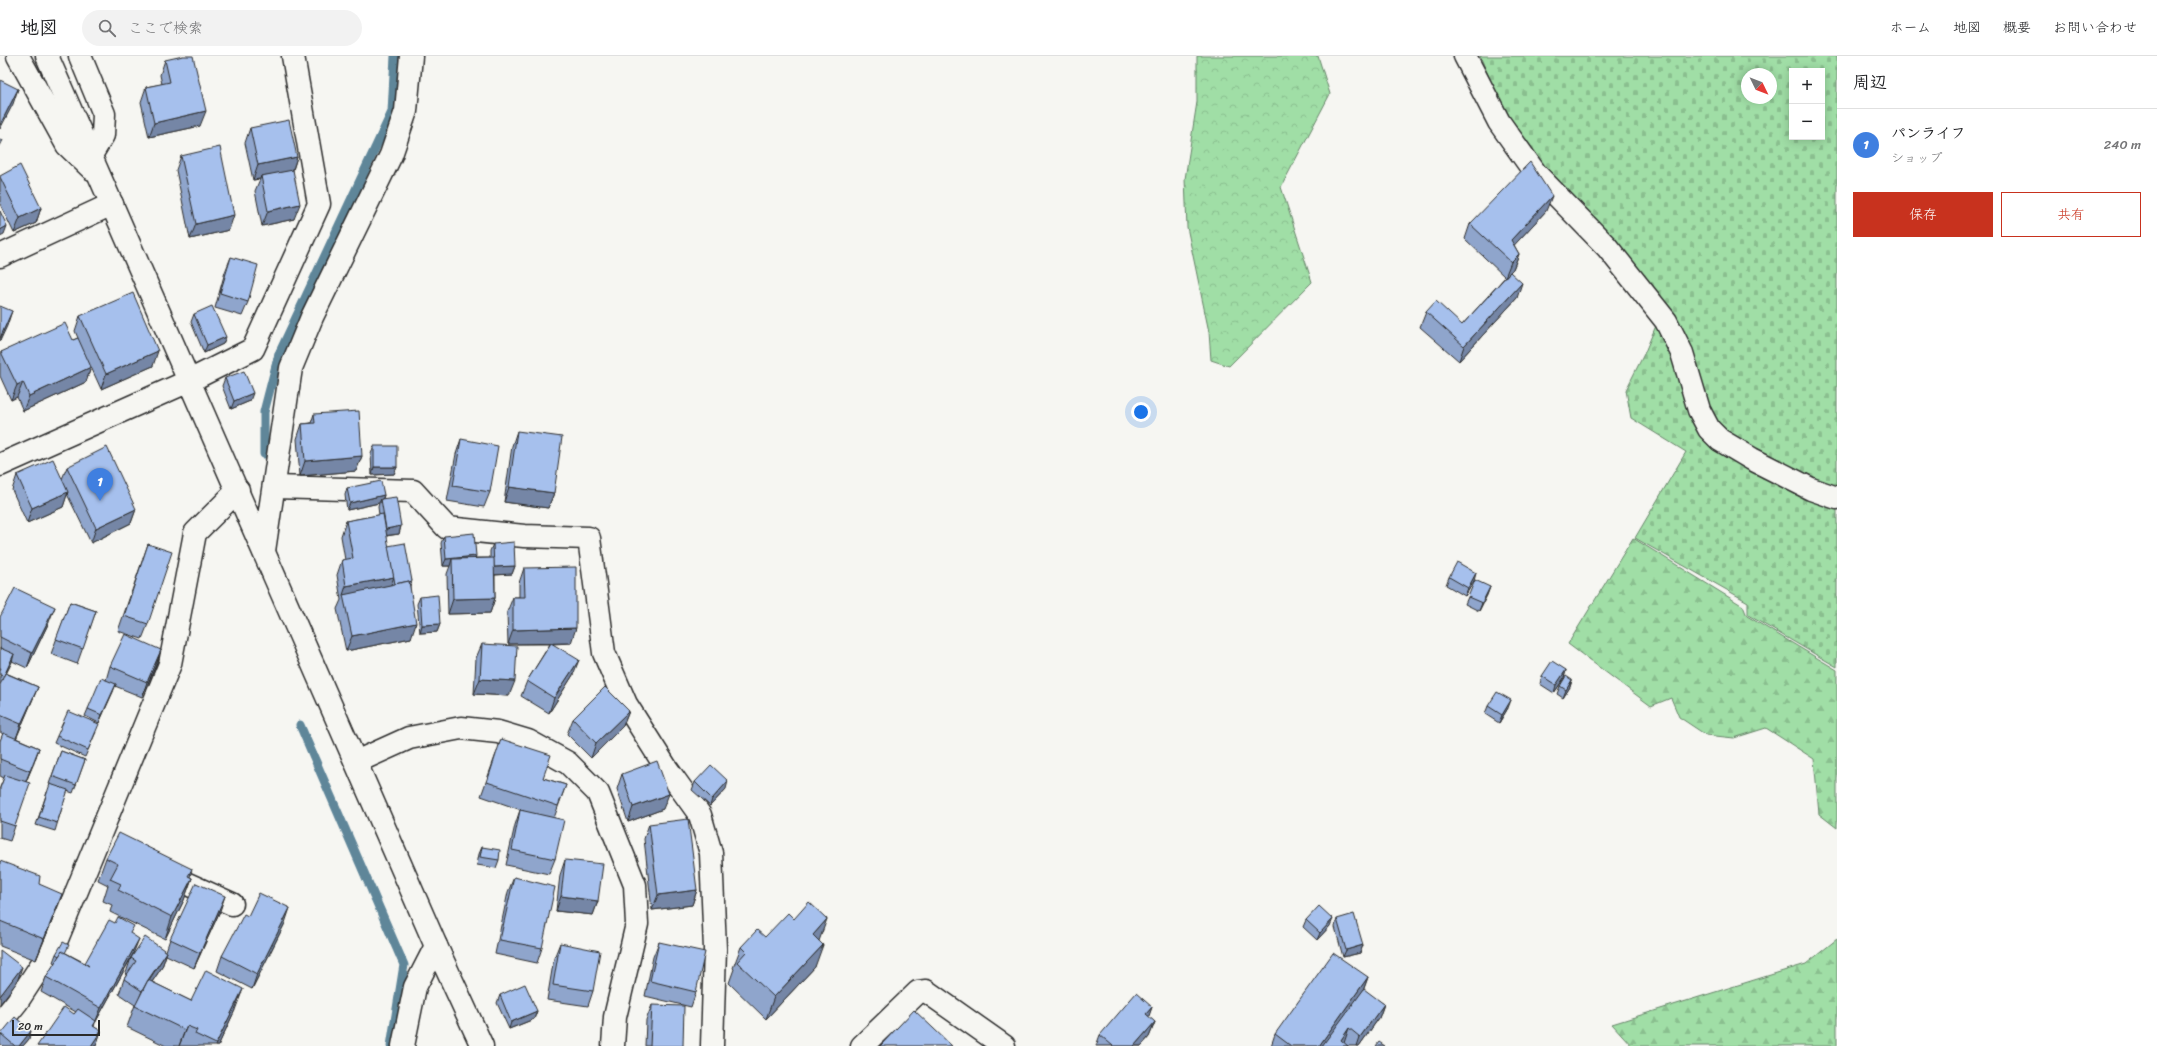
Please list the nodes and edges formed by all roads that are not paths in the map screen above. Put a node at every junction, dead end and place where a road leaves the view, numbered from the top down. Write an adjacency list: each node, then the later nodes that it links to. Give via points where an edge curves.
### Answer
1 (18, 56): 8 (street, via 67,145)
2 (47, 56): 7 (street)
3 (80, 56): 7 (street, via 104,114 103,135)
4 (293, 56): 11 (street, via 319,204 253,349)
5 (411, 56): 13 (street, via 406,111 391,155 312,317 292,368)
6 (1465, 56): 15 (street, via 1499,122 1536,174 1607,247 1666,320 1682,353 1700,410 1709,429 1720,440 1752,459 1811,489)
7 (91, 155): 8 (street)
8 (100, 177): 9 (street)
9 (112, 204): 10 (street); 11 (street)
10 (0, 256)
11 (189, 381): 12 (street); 14 (street)
12 (0, 465)
13 (275, 487): 16 (street); 27 (street, via 413,491 448,528 524,536 589,538 604,653 626,704 700,816 711,853 715,949)
14 (238, 490): 16 (street); 18 (street, via 195,533 170,664)
15 (1837, 498)
16 (264, 551): 17 (street)
17 (356, 762): 22 (street); 26 (street, via 409,738 461,728 498,732 528,741 568,763 598,793 635,885 637,924 615,1017)
18 (97, 842): 19 (street); 23 (street, via 55,944)
19 (118, 852)
20 (147, 865): 21 (street)
21 (232, 904)
22 (436, 946): 24 (street, via 415,987); 25 (street)
23 (0, 1023)
24 (403, 1046)
25 (482, 1046)
26 (613, 1046)
27 (712, 1046)
28 (862, 1046): 29 (street, via 918,992 926,991)
29 (1004, 1046)

